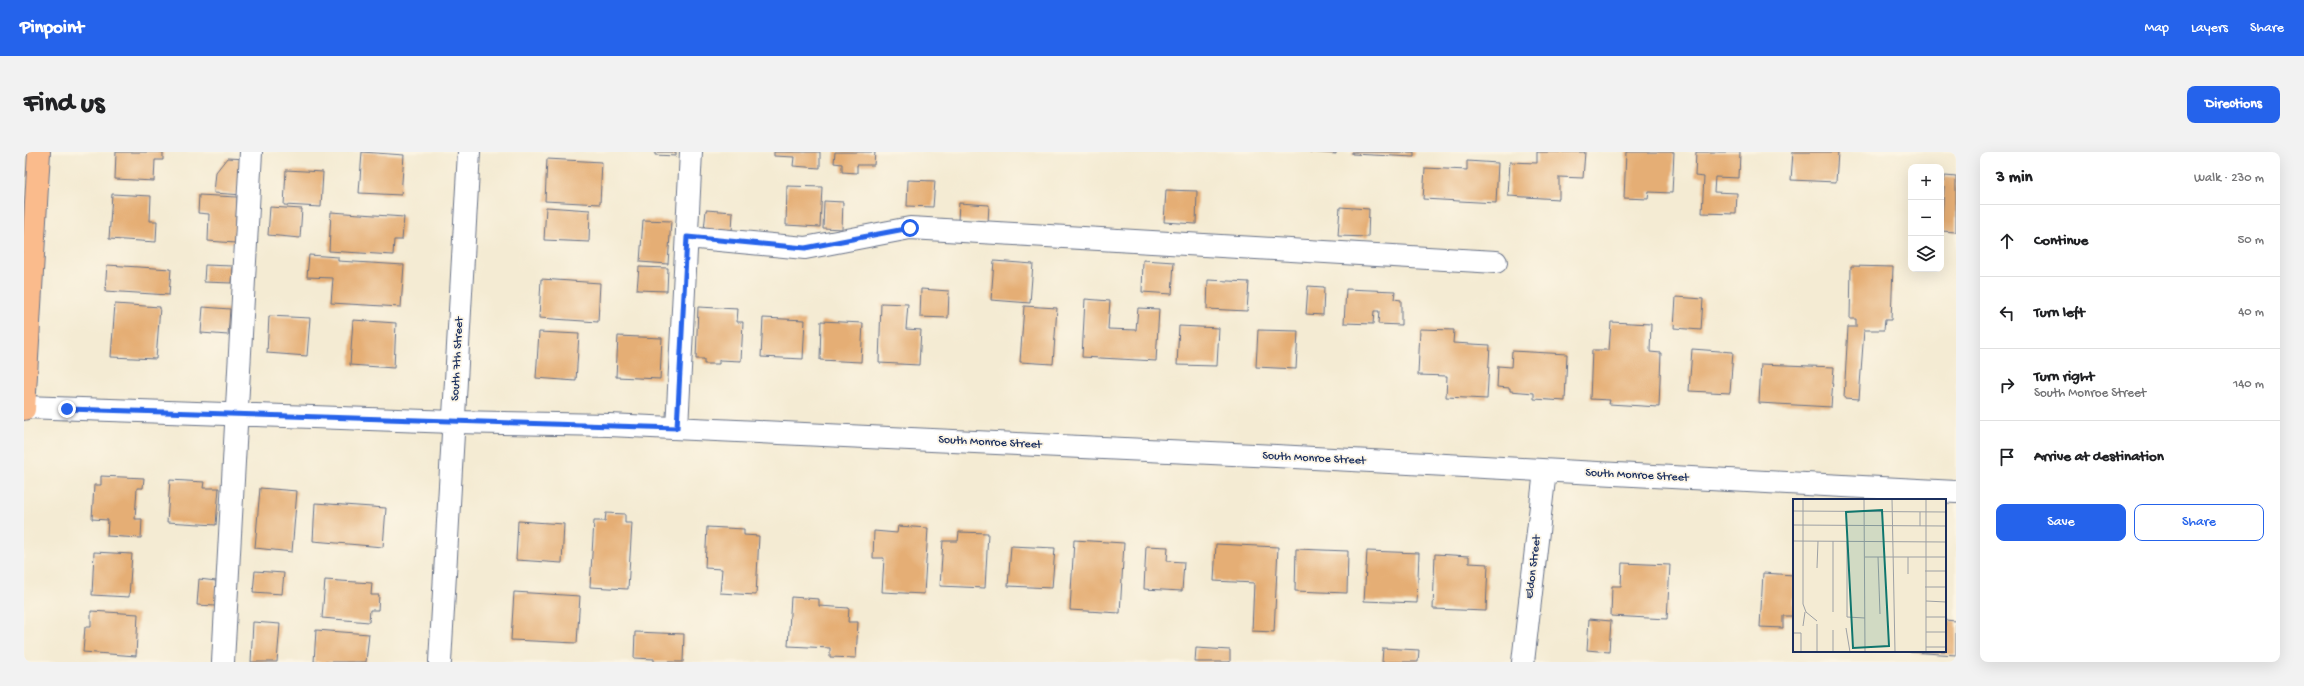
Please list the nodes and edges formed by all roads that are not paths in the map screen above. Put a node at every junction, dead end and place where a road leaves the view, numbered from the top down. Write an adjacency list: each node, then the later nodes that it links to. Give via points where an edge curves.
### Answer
1 (39, 152): 7 (main road)
2 (251, 152): 8 (street)
3 (469, 152): 9 (street, South 7th Street)
4 (691, 152): 5 (street)
5 (687, 237): 6 (street, via 805,248 910,228); 10 (street)
6 (1496, 262)
7 (24, 408): 8 (street, South Monroe Street)
8 (237, 415): 9 (street, South Monroe Street); 13 (street)
9 (454, 422): 10 (street, South Monroe Street); 14 (street, South 7th Street)
10 (677, 428): 11 (street, South Monroe Street)
11 (1545, 471): 12 (street, South Monroe Street); 15 (street, Eldon Street)
12 (1956, 492)
13 (223, 662)
14 (440, 662)
15 (1523, 662)

